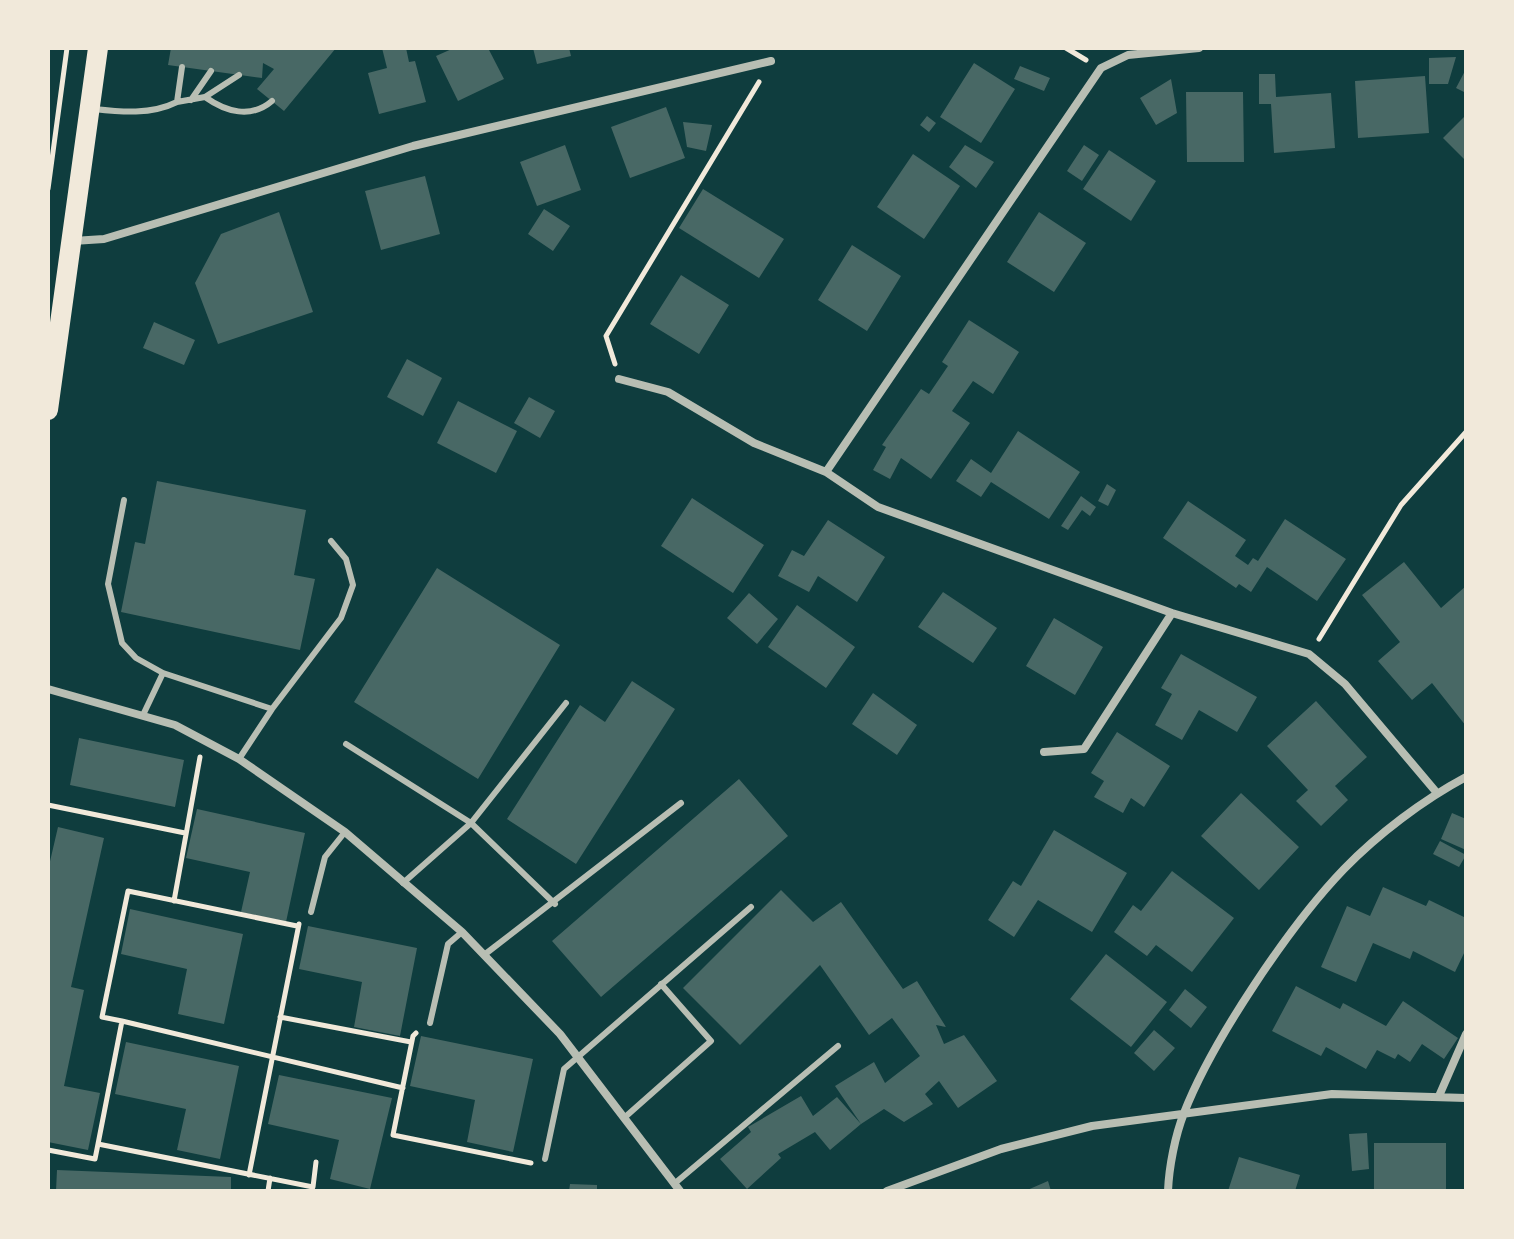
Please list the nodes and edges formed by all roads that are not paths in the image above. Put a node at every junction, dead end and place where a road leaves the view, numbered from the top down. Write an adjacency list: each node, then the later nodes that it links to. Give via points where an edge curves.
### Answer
1 (98, 48): 11 (main road)
2 (1199, 48): 15 (street, via 1128,55 1101,68)
3 (771, 61): 12 (street, via 413,146 104,239)
4 (182, 67): 10 (lane)
5 (211, 71): 8 (lane)
6 (239, 75): 7 (lane)
7 (205, 97): 8 (lane); 9 (lane, via 218,106 247,112 262,110)
8 (191, 100): 10 (lane)
9 (272, 101)
10 (177, 102): 11 (lane, via 146,111)
11 (90, 108): 12 (main road)
12 (73, 241): 14 (main road)
13 (619, 379): 15 (street, via 668,392 754,443)
14 (48, 410)
15 (826, 472): 18 (street, via 878,507)
16 (124, 500): 19 (lane, via 108,584 114,622 122,643 136,658)
17 (331, 541): 22 (lane, via 346,559 353,585 341,618)
18 (1172, 613): 25 (street, via 1084,749); 28 (street, via 1309,654 1345,684)
19 (163, 673): 22 (lane); 23 (lane)
20 (48, 689): 23 (street)
21 (566, 703): 30 (lane)
22 (272, 709): 26 (lane)
23 (143, 715): 26 (street, via 175,725)
24 (346, 744): 30 (lane)
25 (1044, 752)
26 (239, 759): 31 (street)
27 (1466, 777): 28 (street)
28 (1437, 793): 45 (street, via 1345,868 1285,941 1217,1047)
29 (681, 803): 33 (lane)
30 (471, 823): 32 (lane); 33 (lane)
31 (345, 832): 32 (street); 35 (lane, via 325,857)
32 (403, 883): 36 (street)
33 (555, 904): 37 (lane)
34 (751, 907): 38 (lane)
35 (311, 912)
36 (462, 932): 37 (street); 39 (lane, via 448,944)
37 (484, 955): 42 (street)
38 (661, 984): 42 (lane); 46 (lane, via 711,1041)
39 (430, 1023)
40 (1466, 1034): 43 (street)
41 (838, 1046): 48 (lane)
42 (577, 1056): 46 (street); 47 (lane, via 564,1069)
43 (1439, 1096): 44 (street); 45 (street, via 1332,1094)
44 (1466, 1098)
45 (1183, 1115): 49 (street, via 1092,1126 1001,1149); 50 (street)
46 (624, 1118): 48 (street)
47 (545, 1159)
48 (677, 1187)
49 (887, 1191)
50 (1168, 1191)

